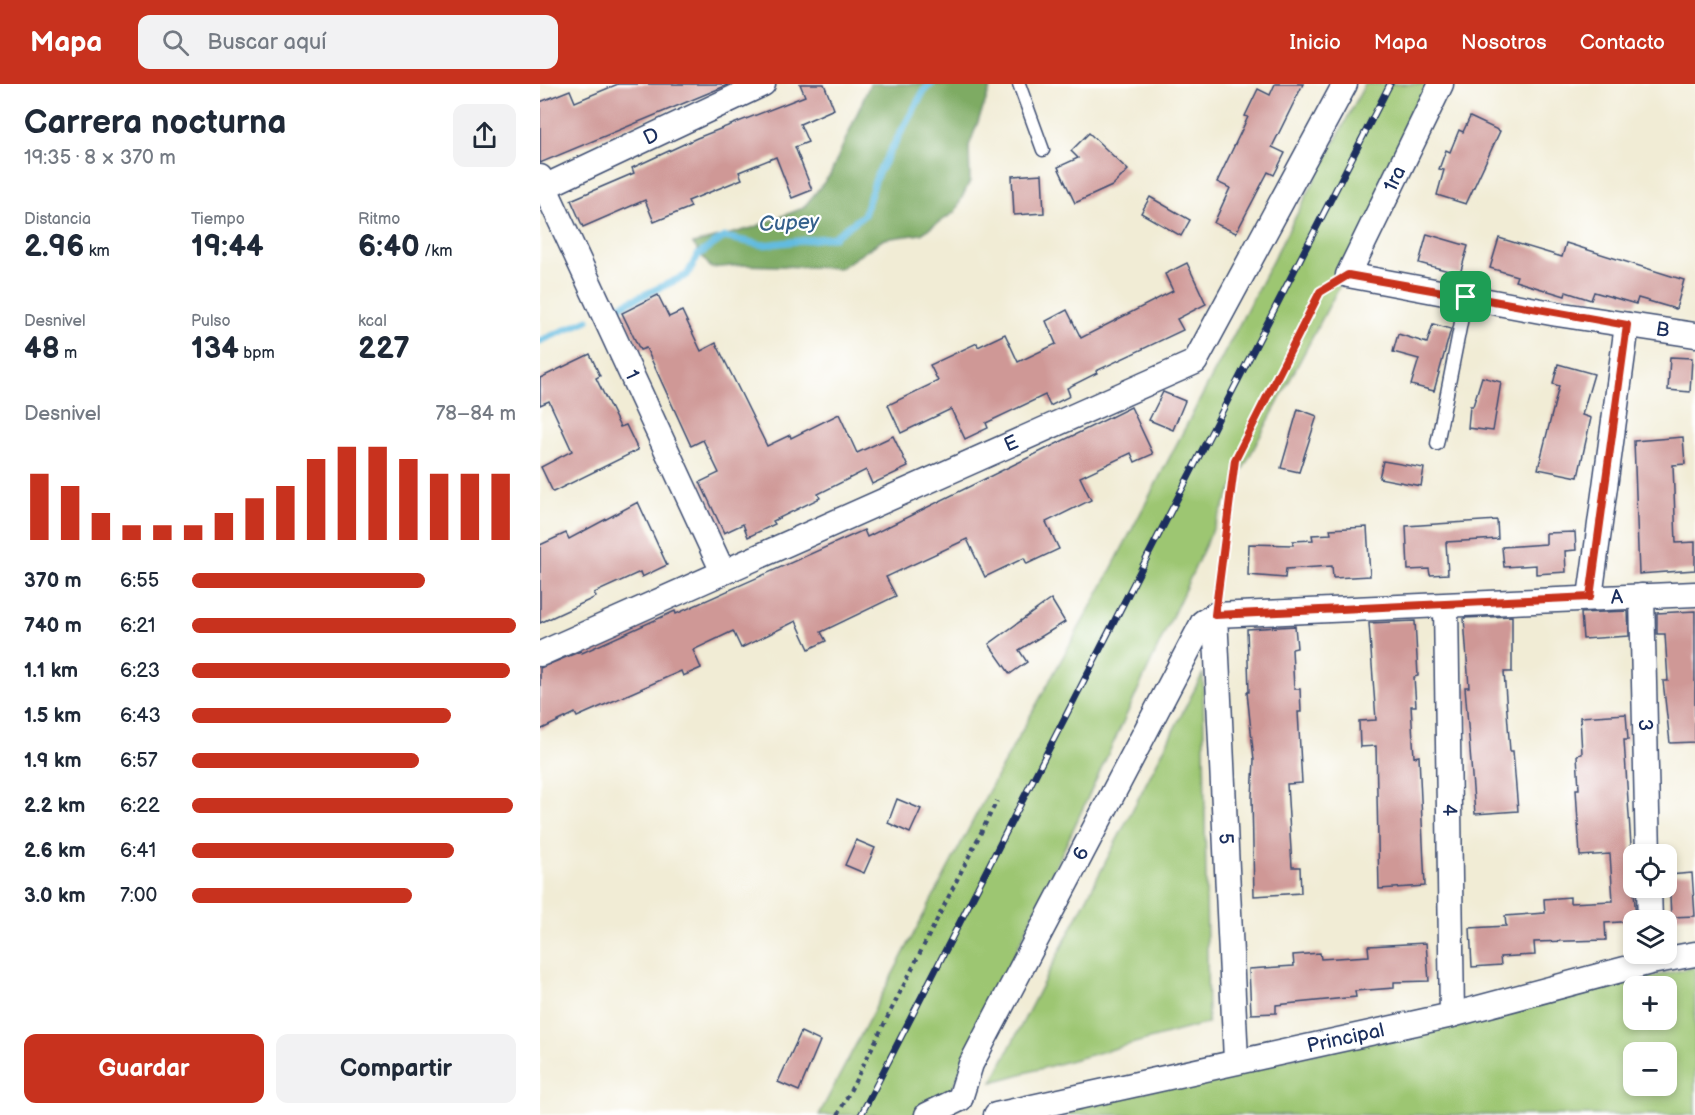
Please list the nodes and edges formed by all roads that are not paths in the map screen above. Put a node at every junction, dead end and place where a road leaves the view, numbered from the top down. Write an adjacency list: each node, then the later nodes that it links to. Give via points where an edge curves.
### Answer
1 (763, 84): 6 (street, D)
2 (1019, 84): 5 (lane)
3 (1345, 84): 12 (street, E, via 1195,362)
4 (1441, 84): 7 (street, 1ra)
5 (1043, 150)
6 (541, 184): 12 (street, 1)
7 (1348, 275): 8 (street, B)
8 (1466, 297): 9 (street, B); 11 (lane)
9 (1627, 325): 10 (street, B); 15 (street)
10 (1695, 335)
11 (1437, 444)
12 (723, 572): 18 (street, E)
13 (1695, 594): 14 (street, A)
14 (1642, 596): 15 (street, A); 19 (street, 3)
15 (1590, 597): 16 (street, A)
16 (1446, 606): 17 (street, A); 23 (street, 4)
17 (1215, 615): 24 (street, 5); 25 (street, 6, via 1203,622 971,1064)
18 (540, 654)
19 (1648, 844)
20 (1695, 954): 21 (street, Principal)
21 (1677, 956)
22 (1630, 964): 23 (street, Principal)
23 (1452, 1015): 24 (street, Principal)
24 (1236, 1060): 27 (street, Principal)
25 (965, 1107): 26 (street)
26 (927, 1115)
27 (996, 1115)

